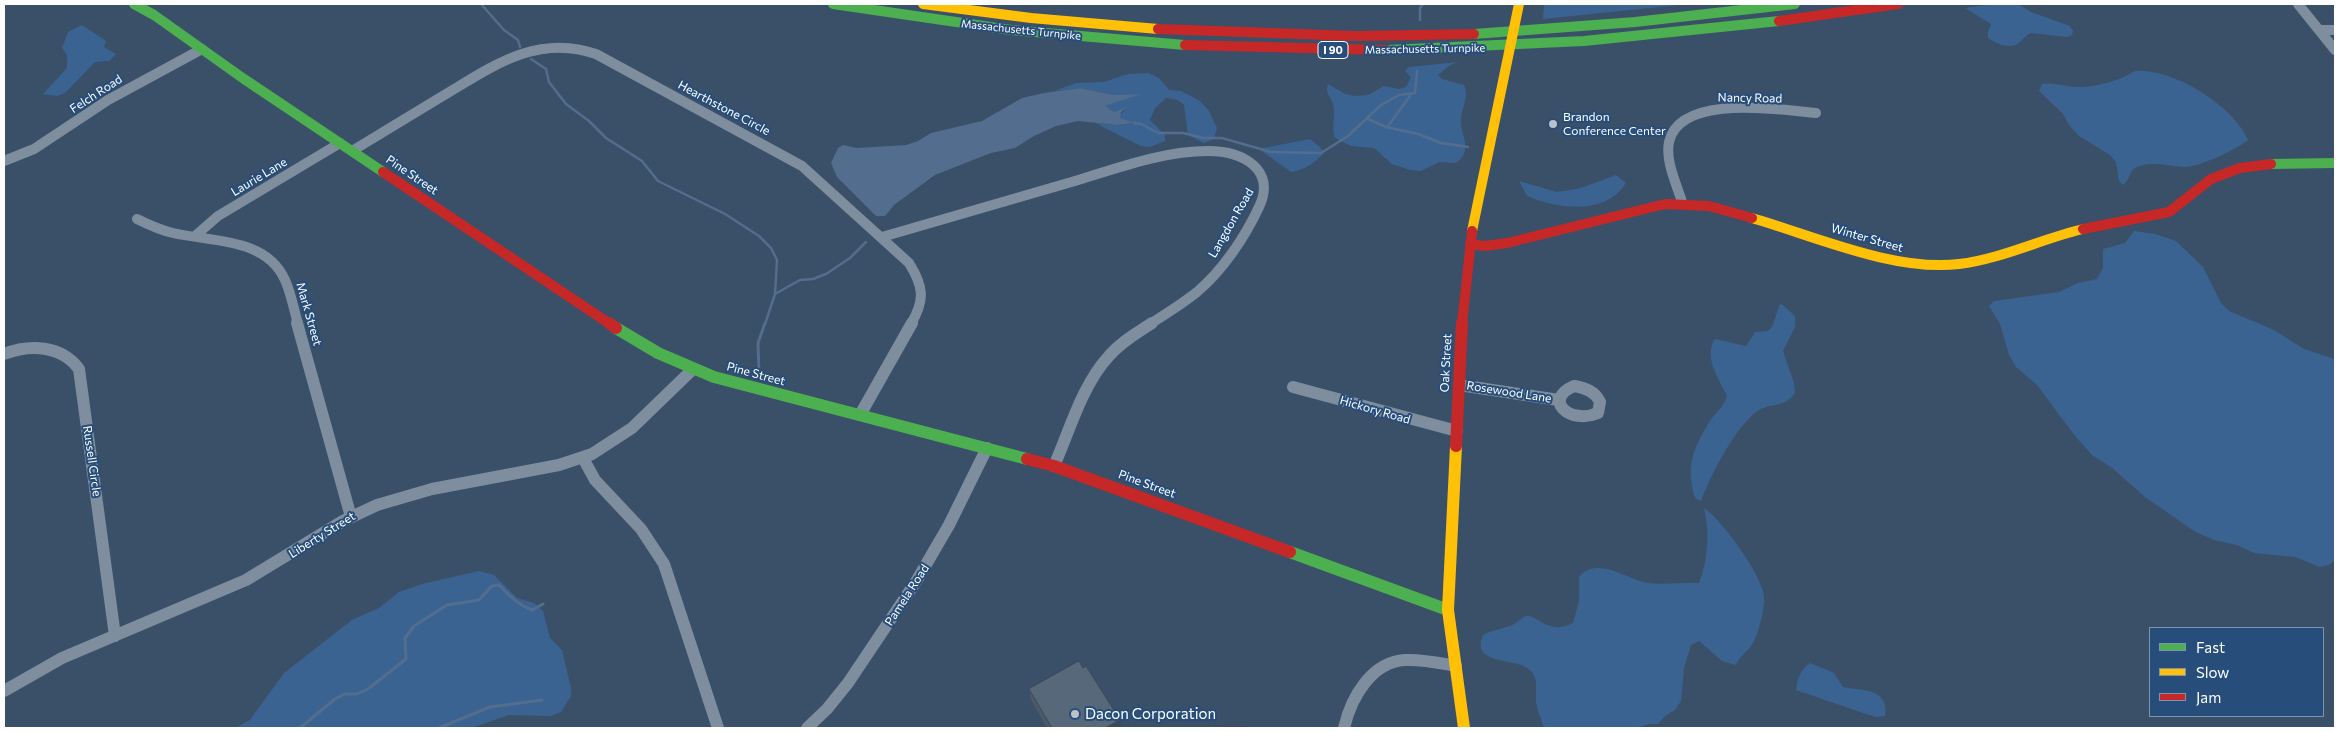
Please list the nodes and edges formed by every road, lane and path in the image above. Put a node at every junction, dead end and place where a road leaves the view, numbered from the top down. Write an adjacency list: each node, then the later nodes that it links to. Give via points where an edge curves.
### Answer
1 (134, 4): 10 (main road, Pine Street)
2 (833, 4): 5 (main road, Massachusetts Turnpike / I 90, via 966,25 1109,40 1235,48 1355,50 1490,48 1622,39 1762,24)
3 (923, 4): 4 (main road, Massachusetts Turnpike / I 90, via 1031,18 1154,28 1357,35 1566,28 1678,19)
4 (1795, 4)
5 (1898, 4)
6 (2298, 4): 8 (street)
7 (1518, 7): 21 (main road, Oak Street)
8 (2319, 30): 9 (street); 11 (street)
9 (2335, 30)
10 (202, 49): 13 (main road, Pine Street); 15 (street, Felch Road, via 115,95 34,149)
11 (2335, 50)
12 (1816, 113): 17 (street, Nancy Road, via 1726,108 1702,112 1684,120 1672,134 1670,142)
13 (340, 143): 14 (main road, Pine Street); 19 (street, Laurie Lane, via 218,216)
14 (352, 151): 20 (street, Hearthstone Circle, via 505,59 543,48 577,48 596,54 802,166); 23 (main road, Pine Street, via 632,339)
15 (4, 161)
16 (2335, 163): 17 (main road, Winter Street, via 2266,164 2234,170 2203,184 2169,212 2056,234 1975,261 1944,266 1888,260 1722,208)
17 (1682, 202): 21 (main road, Winter Street, via 1632,211 1515,242 1490,246)
18 (137, 219): 19 (street, Mark Street, via 148,226)
19 (195, 236): 32 (street, Mark Street, via 258,251 282,272)
20 (882, 237): 27 (street, Hearthstone Circle, via 912,269 919,285 921,304); 31 (street, Langdon Road, via 1154,158 1223,153 1245,159 1260,172 1265,194 1214,277 1108,356)
21 (1470, 244): 24 (main road, Oak Street)
22 (4, 354): 34 (street, Russell Circle, via 22,348 41,349 66,355 79,369)
23 (692, 370): 27 (main road, Pine Street); 30 (street, Liberty Street, via 624,433)
24 (1459, 385): 26 (street, Rosewood Lane); 28 (main road, Oak Street)
25 (1293, 387): 28 (street, Hickory Road)
26 (1559, 400)
27 (860, 415): 29 (main road, Pine Street)
28 (1457, 431): 33 (main road, Oak Street)
29 (987, 448): 31 (main road, Pine Street); 38 (street, Pamela Road, via 949,525 917,580 848,682 827,710)
30 (583, 458): 32 (street, Liberty Street, via 407,496); 37 (street, via 590,474 642,528 661,558)
31 (1054, 466): 33 (main road, Pine Street)
32 (352, 516): 34 (street, Liberty Street, via 246,580)
33 (1448, 610): 35 (main road, Oak Street)
34 (115, 636): 36 (street, Liberty Street, via 44,668)
35 (1456, 666): 39 (street, via 1405,660 1387,665 1359,692); 40 (main road, Oak Street)
36 (4, 691)
37 (718, 728)
38 (807, 728)
39 (1344, 728)
40 (1464, 728)

